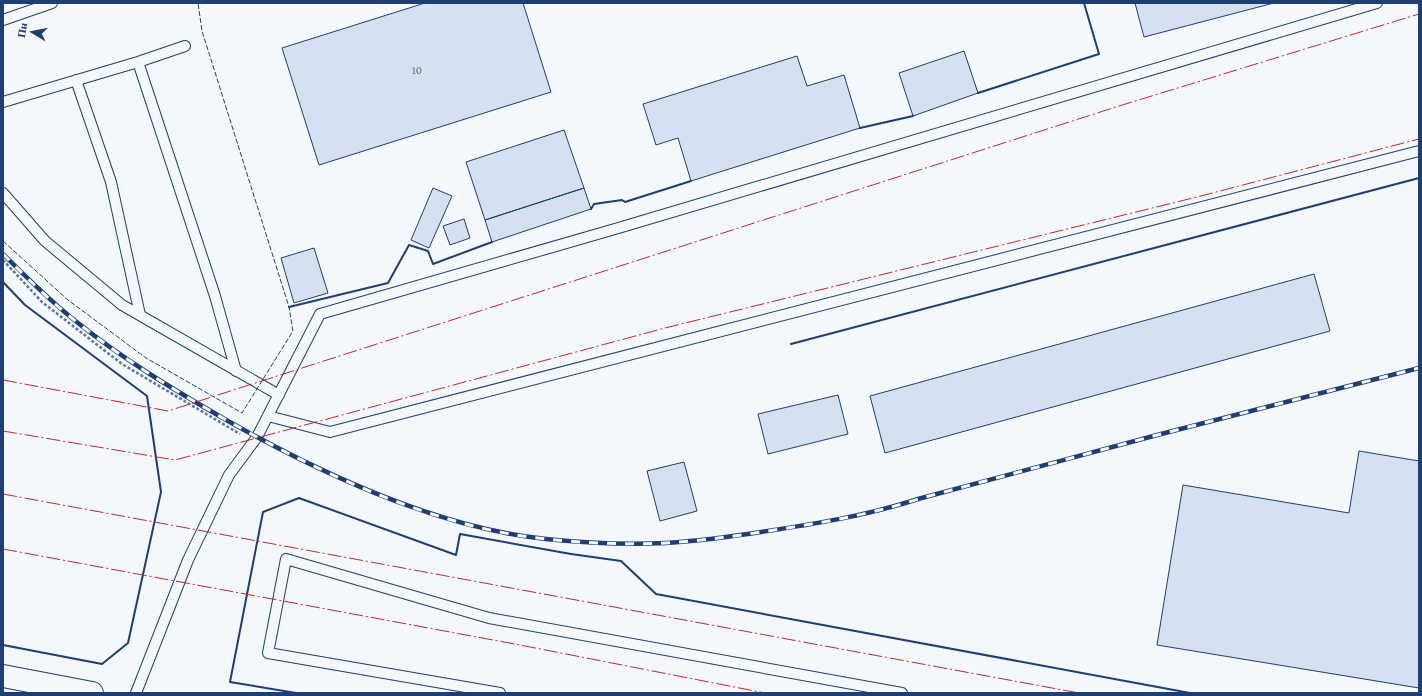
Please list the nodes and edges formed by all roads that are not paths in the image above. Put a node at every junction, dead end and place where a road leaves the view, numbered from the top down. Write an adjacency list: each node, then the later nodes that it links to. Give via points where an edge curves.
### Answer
1 (52, 3): 3 (lane)
2 (1377, 3): 12 (lane, via 320,314)
3 (3, 20)
4 (185, 46): 5 (lane)
5 (138, 62): 6 (lane); 11 (lane)
6 (76, 80): 7 (lane); 10 (lane, via 111,182)
7 (3, 102)
8 (1419, 151): 13 (lane, via 330,432)
9 (3, 193): 10 (lane, via 45,242 122,305)
10 (140, 315): 11 (lane)
11 (236, 371): 12 (lane)
12 (279, 395): 13 (lane)
13 (268, 416): 16 (lane, via 229,475 188,560)
14 (3, 676): 15 (main road)
15 (92, 693)
16 (136, 693)
17 (500, 693): 18 (lane, via 268,653 286,558 489,618)
18 (902, 693)

